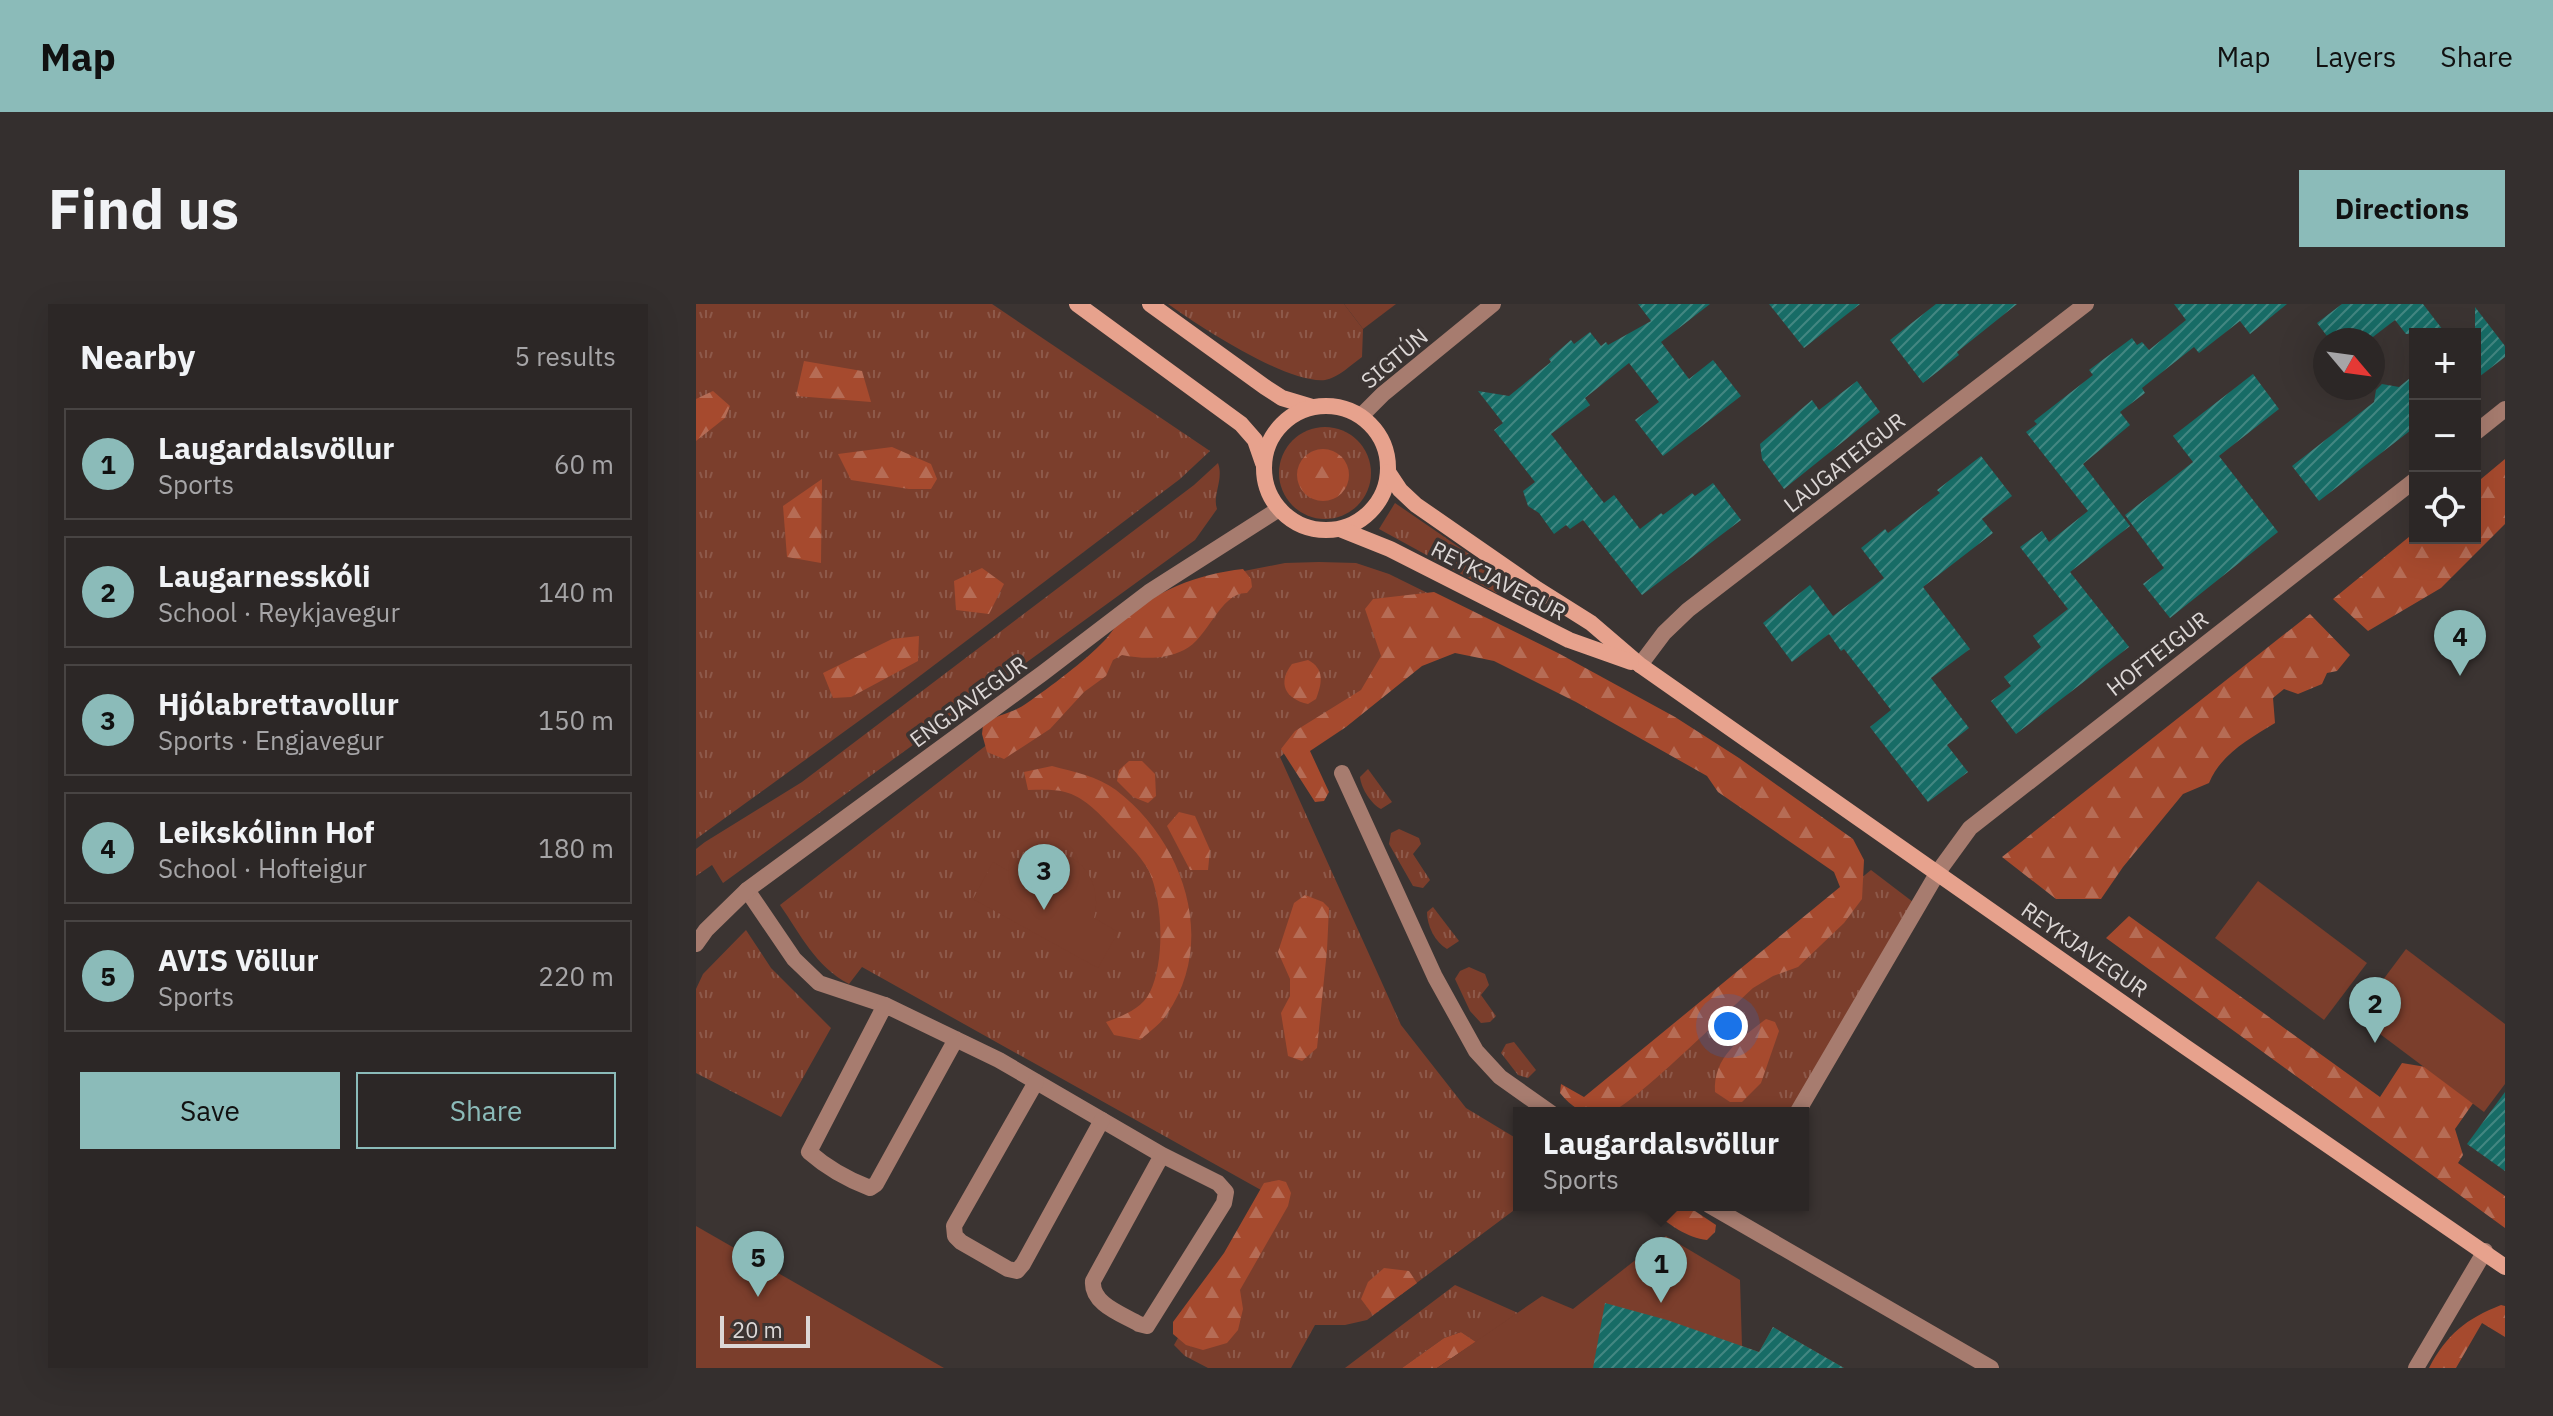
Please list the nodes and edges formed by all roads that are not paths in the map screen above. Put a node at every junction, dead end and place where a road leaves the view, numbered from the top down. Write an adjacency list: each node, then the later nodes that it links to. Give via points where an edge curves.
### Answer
1 (1077, 304): 9 (street, via 1234,417 1255,440)
2 (1150, 304): 5 (street, via 1282,398)
3 (1493, 304): 7 (street, SIGTÚN)
4 (2086, 304): 14 (street, LAUGATEIGUR, via 1688,610)
5 (1312, 407): 7 (street, via 1337,406); 9 (street, via 1284,422 1266,448)
6 (2505, 409): 8 (street)
7 (1361, 416): 10 (street, via 1382,440)
8 (2481, 428)
9 (1263, 463): 12 (street, via 1267,488)
10 (1388, 472): 13 (street, via 1368,514); 14 (street, REYKJAVEGUR, via 1416,505 1591,623)
11 (2409, 485): 16 (street, HOFTEIGUR, via 1970,828)
12 (1279, 509): 13 (street, via 1307,527); 17 (street, ENGJAVEGUR, via 1149,592)
13 (1340, 529): 14 (street, REYKJAVEGUR, via 1569,640)
14 (1640, 665): 16 (street, REYKJAVEGUR)
15 (1342, 773): 22 (street, via 1435,977 1476,1051 1500,1077)
16 (1938, 872): 23 (street, HOFTEIGUR); 27 (street, REYKJAVEGUR)
17 (747, 890): 18 (street, ENGJAVEGUR); 19 (street, via 794,959 819,983)
18 (696, 944)
19 (885, 1005): 20 (street); 20 (street, via 809,1152 860,1185 876,1184)
20 (956, 1039): 21 (street)
21 (1036, 1082): 24 (street); 24 (street, via 954,1226 961,1242 1017,1271)
22 (1542, 1107)
23 (1801, 1107)
24 (1102, 1120): 25 (street)
25 (1162, 1155): 25 (street, via 1226,1192 1147,1326 1092,1292 1093,1281)
26 (1739, 1212): 29 (street)
27 (2485, 1251): 28 (street, REYKJAVEGUR); 30 (street)
28 (2505, 1267)
29 (1991, 1368)
30 (2416, 1368)

